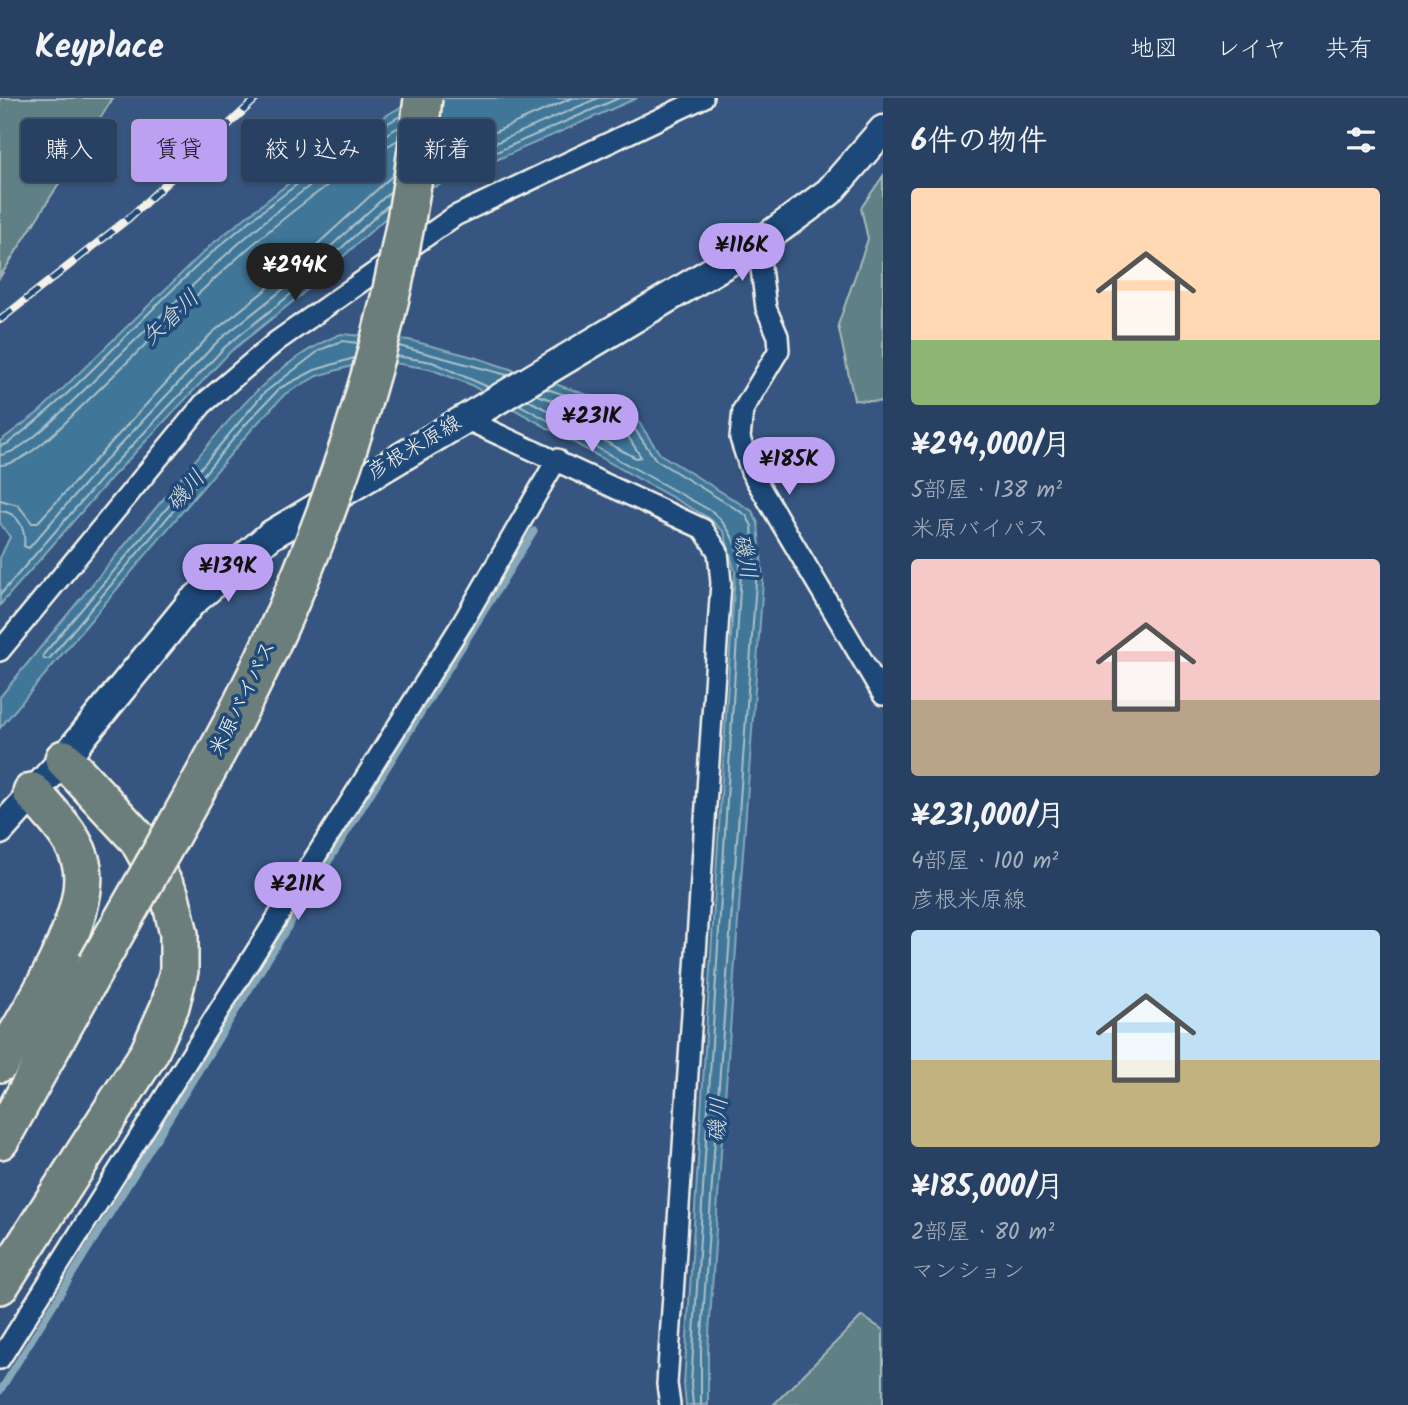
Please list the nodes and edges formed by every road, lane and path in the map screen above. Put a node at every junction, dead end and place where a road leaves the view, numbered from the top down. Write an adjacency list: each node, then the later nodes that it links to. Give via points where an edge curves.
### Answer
1 (423, 98): 13 (highway, 米原バイパス, bridge, via 392,290 358,420 307,562 240,709)
2 (704, 98): 7 (street, via 455,216 277,341 203,404)
3 (883, 130): 4 (main road, 彦根米原線, via 829,192)
4 (758, 244): 5 (main road, 彦根米原線); 8 (street, via 766,308 779,350 743,410 740,438 751,472)
5 (473, 412): 6 (street); 9 (main road, 彦根米原線, via 271,535 191,603)
6 (557, 460): 15 (street, via 455,634); 16 (street, via 703,529 718,552 721,583 667,1384)
7 (0, 651)
8 (883, 695)
9 (64, 759): 10 (main road, 彦根米原線); 14 (highway, via 138,839 170,896 179,934 178,971 170,1006 149,1054)
10 (32, 792): 11 (main road, 彦根米原線); 12 (highway, via 76,847 83,869 79,901 50,975)
11 (0, 830)
12 (0, 1063)
13 (0, 1140)
14 (0, 1285)
15 (0, 1359)
16 (670, 1405)

